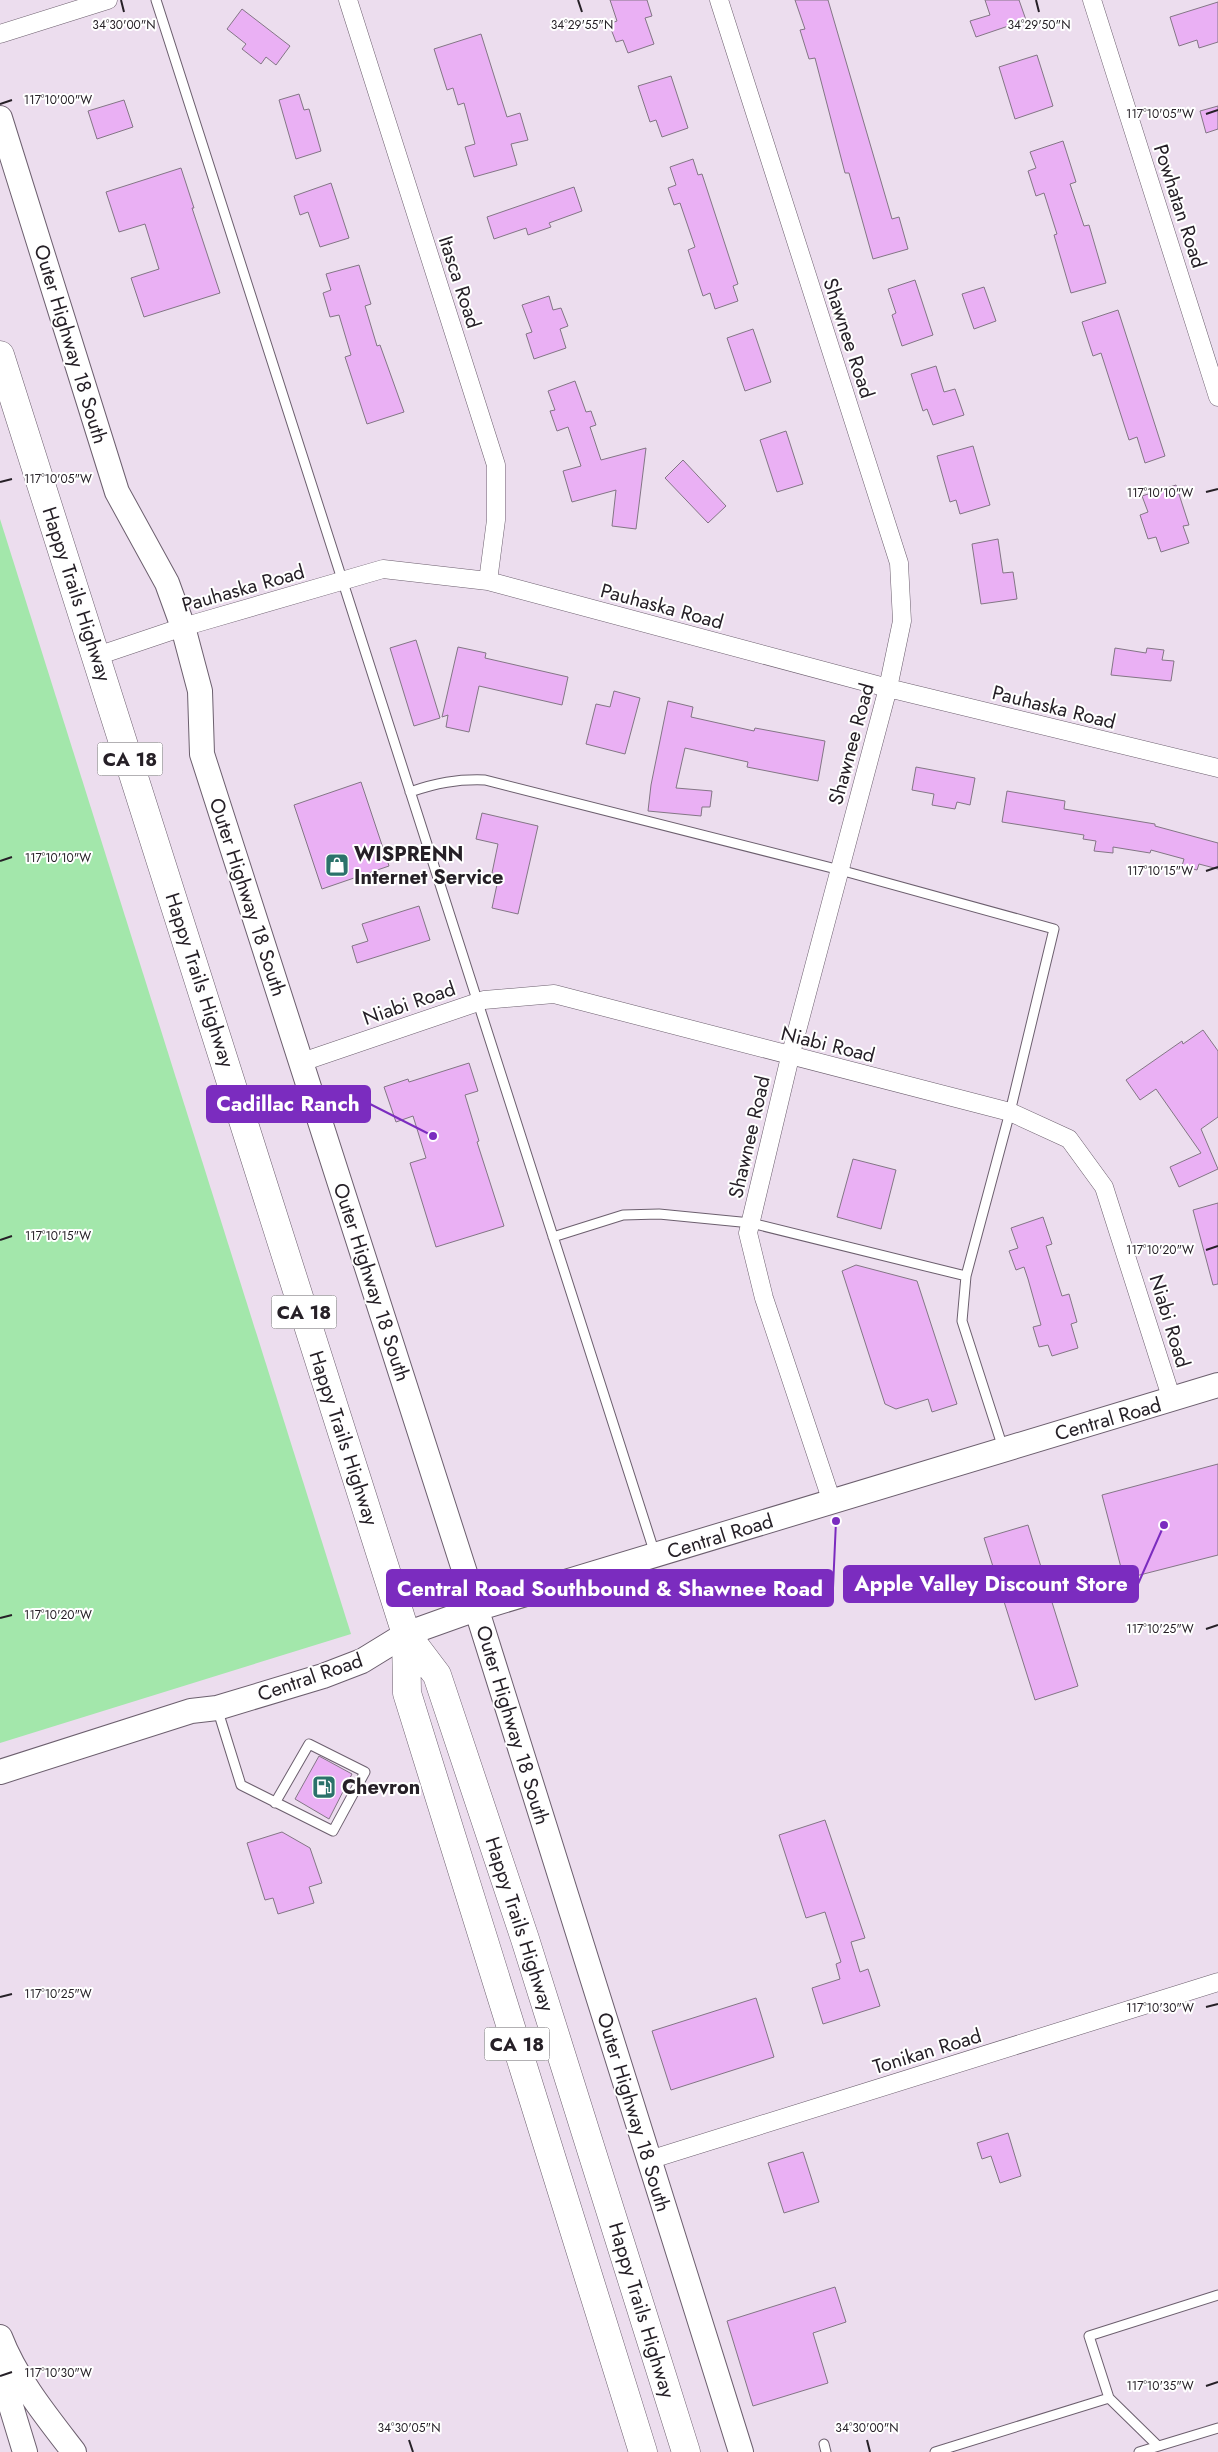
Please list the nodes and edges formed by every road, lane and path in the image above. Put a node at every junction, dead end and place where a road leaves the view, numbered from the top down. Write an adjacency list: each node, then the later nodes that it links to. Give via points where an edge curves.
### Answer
1 (108, 0): 6 (street)
2 (156, 0): 10 (lane)
3 (348, 0): 11 (street, Itasca Road, via 496,465 496,520)
4 (719, 0): 14 (street, Shawnee Road, via 899,563 902,621)
5 (1092, 0): 9 (street, Powhatan Road)
6 (0, 34)
7 (0, 118): 12 (street, Outer Highway 18 South, via 117,492 167,583)
8 (0, 355): 13 (main road, Happy Trails Highway / CA 18)
9 (1218, 397)
10 (343, 581): 11 (street, Pauhaska Road, via 383,569); 12 (street, Pauhaska Road); 16 (lane)
11 (488, 581): 14 (street, Pauhaska Road)
12 (183, 627): 13 (street, Pauhaska Road); 20 (street, Outer Highway 18 South, via 200,692 202,754)
13 (97, 656): 31 (main road, Happy Trails Highway / CA 18)
14 (888, 688): 15 (street, Pauhaska Road); 17 (street, Shawnee Road)
15 (1218, 768)
16 (410, 792): 17 (lane, via 459,779 485,780); 18 (lane)
17 (840, 870): 19 (street, Shawnee Road); 21 (lane, via 1054,929)
18 (478, 1002): 19 (street, Niabi Road, via 554,994); 20 (street, Niabi Road); 23 (lane)
19 (790, 1057): 21 (street, Niabi Road); 22 (street, Shawnee Road)
20 (302, 1062): 30 (street, Outer Highway 18 South)
21 (1010, 1112): 24 (lane); 26 (street, Niabi Road, via 1069,1139 1104,1187)
22 (751, 1223): 23 (lane, via 659,1214 623,1215); 24 (lane); 28 (street, Shawnee Road, via 748,1233 764,1298)
23 (553, 1237): 29 (lane)
24 (966, 1276): 27 (lane, via 962,1321)
25 (1218, 1385): 26 (street, Central Road)
26 (1172, 1400): 27 (street, Central Road)
27 (1003, 1449): 28 (street, Central Road)
28 (832, 1502): 29 (street, Central Road)
29 (656, 1555): 30 (street, Central Road)
30 (476, 1609): 31 (street, Central Road); 36 (street, Outer Highway 18 South)
31 (406, 1634): 32 (street, Central Road, via 362,1661); 44 (main road, Happy Trails Highway / CA 18, via 407,1693); 45 (main road, Happy Trails Highway / CA 18, via 437,1675 526,1939)
32 (217, 1708): 33 (street, Central Road, via 192,1711); 34 (lane, via 241,1785)
33 (0, 1772)
34 (275, 1803): 34 (lane, via 333,1831 365,1772 309,1744)
35 (1218, 1982): 36 (street, Tonikan Road)
36 (649, 2160): 46 (street, Outer Highway 18 South)
37 (1218, 2295): 39 (lane, via 1090,2336)
38 (1, 2341): 42 (street, via 7,2393); 43 (street, via 44,2412)
39 (1109, 2398): 41 (lane); 47 (lane)
40 (1218, 2428): 41 (lane)
41 (1158, 2446): 48 (lane)
42 (25, 2452)
43 (74, 2452)
44 (643, 2452)
45 (686, 2452)
46 (741, 2452)
47 (934, 2452)
48 (1138, 2452)

